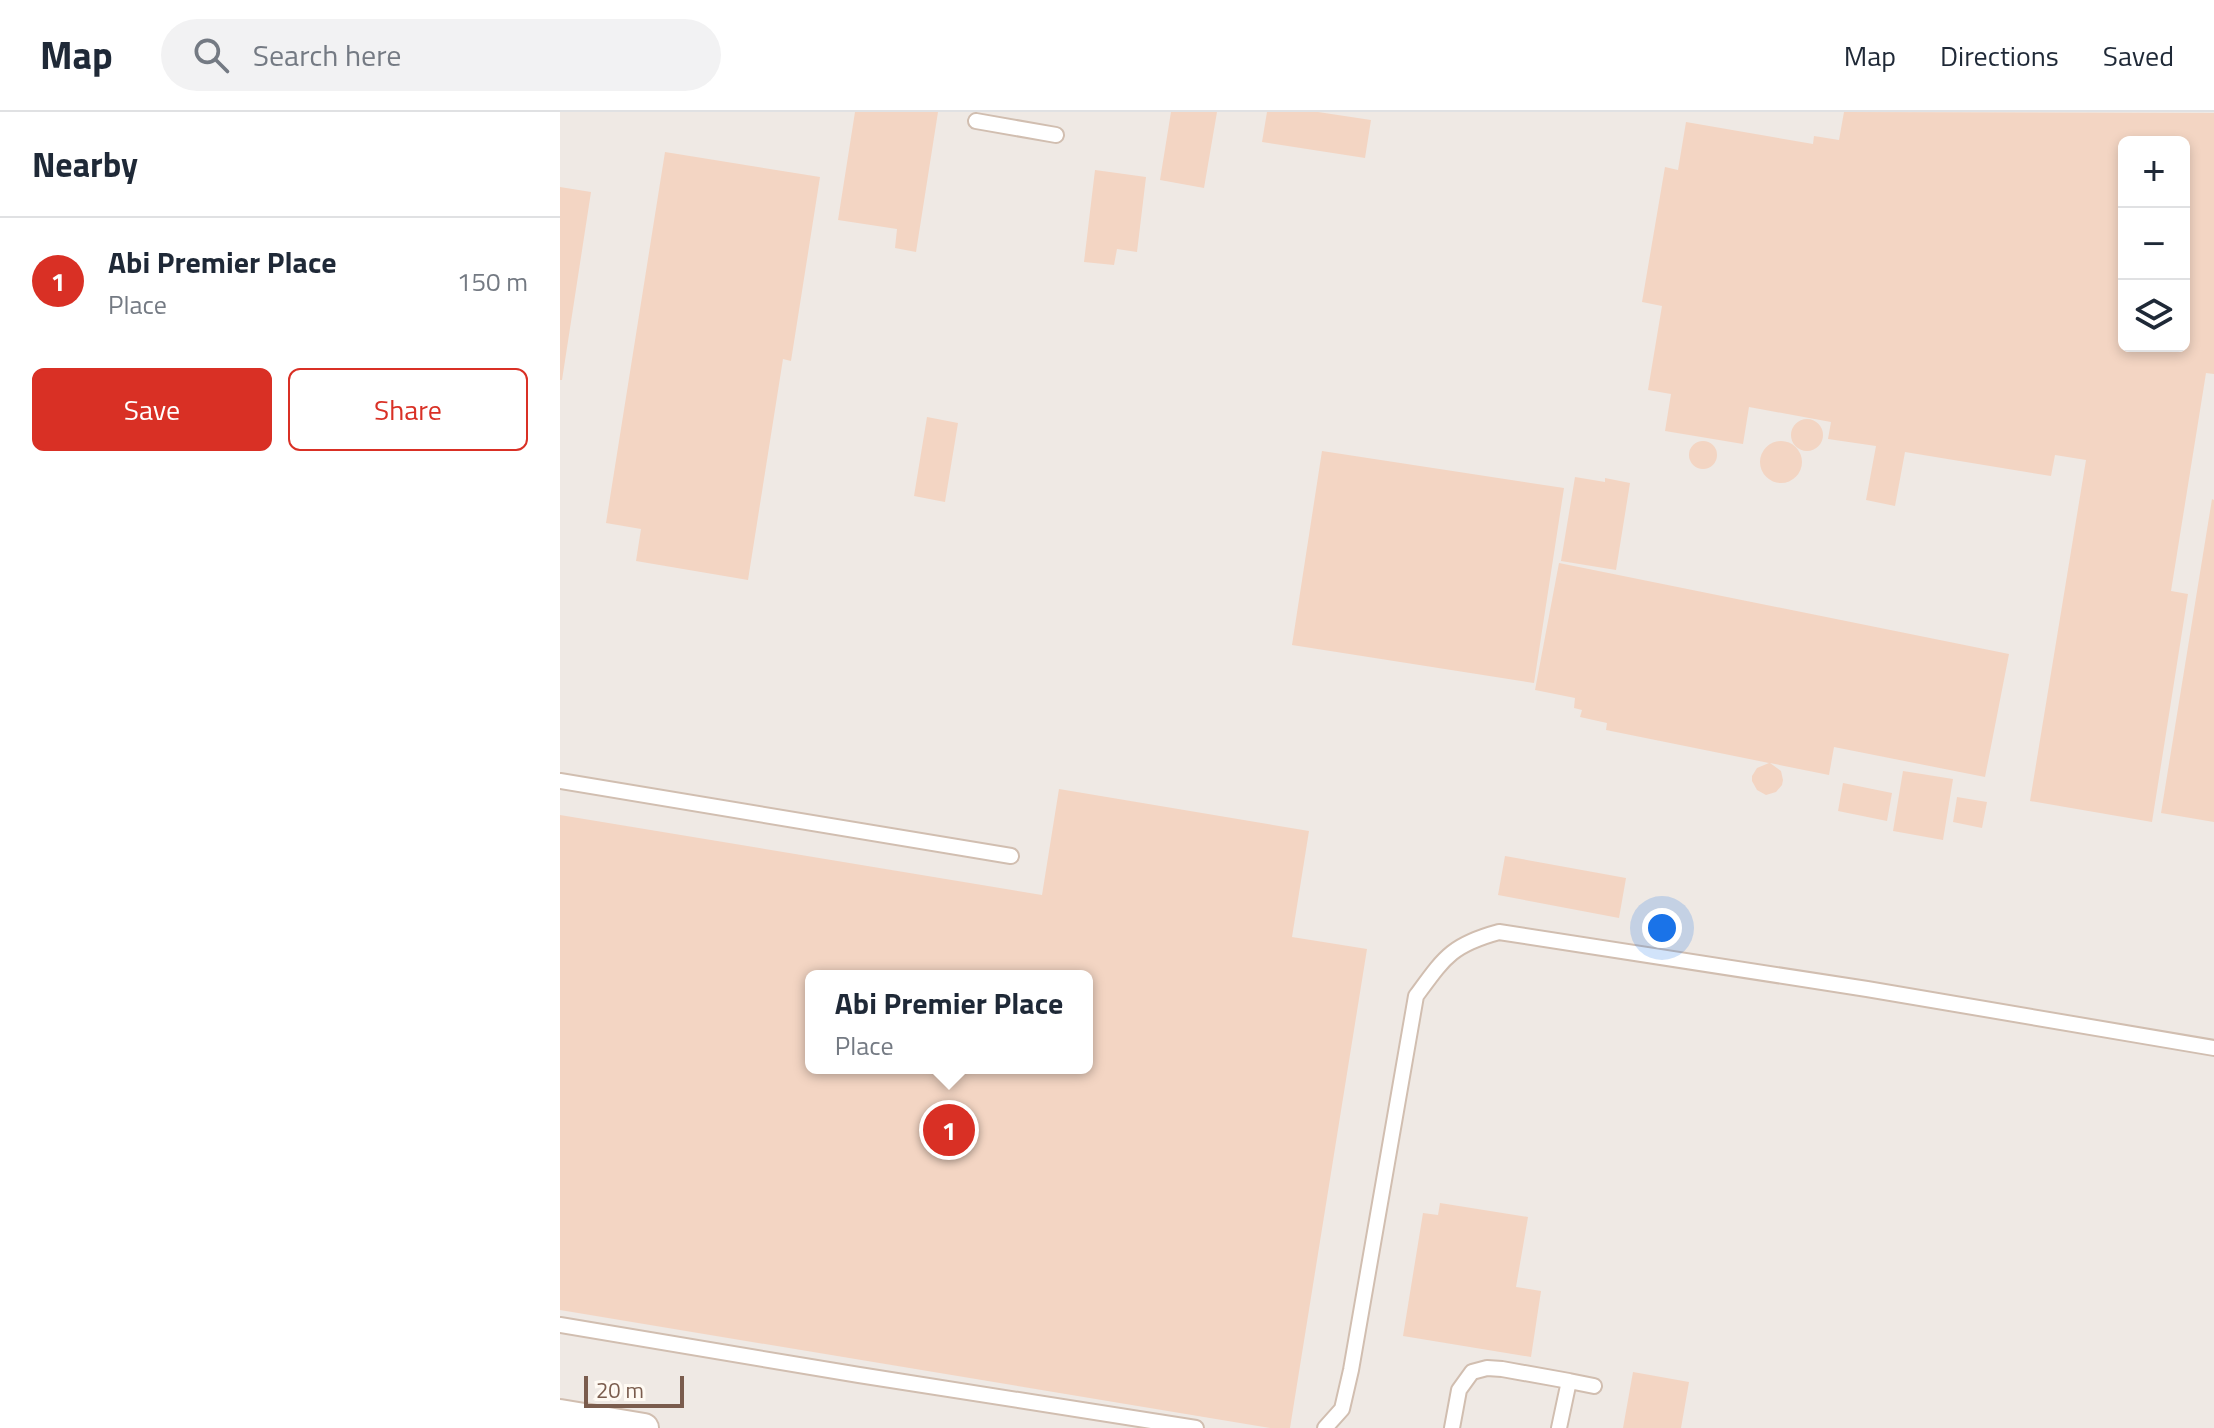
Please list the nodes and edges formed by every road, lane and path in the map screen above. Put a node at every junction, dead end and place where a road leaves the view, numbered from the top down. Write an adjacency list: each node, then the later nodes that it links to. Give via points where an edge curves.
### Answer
1 (976, 121): 2 (lane)
2 (1056, 135)
3 (560, 781): 4 (lane)
4 (1011, 856)
5 (2214, 1048): 12 (lane, via 1499,932 1473,940 1445,957 1416,996 1351,1370 1342,1409)
6 (560, 1325): 11 (lane)
7 (1569, 1381): 8 (lane); 13 (lane, via 1502,1369 1472,1372 1459,1390); 14 (lane)
8 (1594, 1386)
9 (560, 1414): 10 (street)
10 (644, 1428)
11 (1196, 1428)
12 (1325, 1428)
13 (1452, 1428)
14 (1559, 1428)

